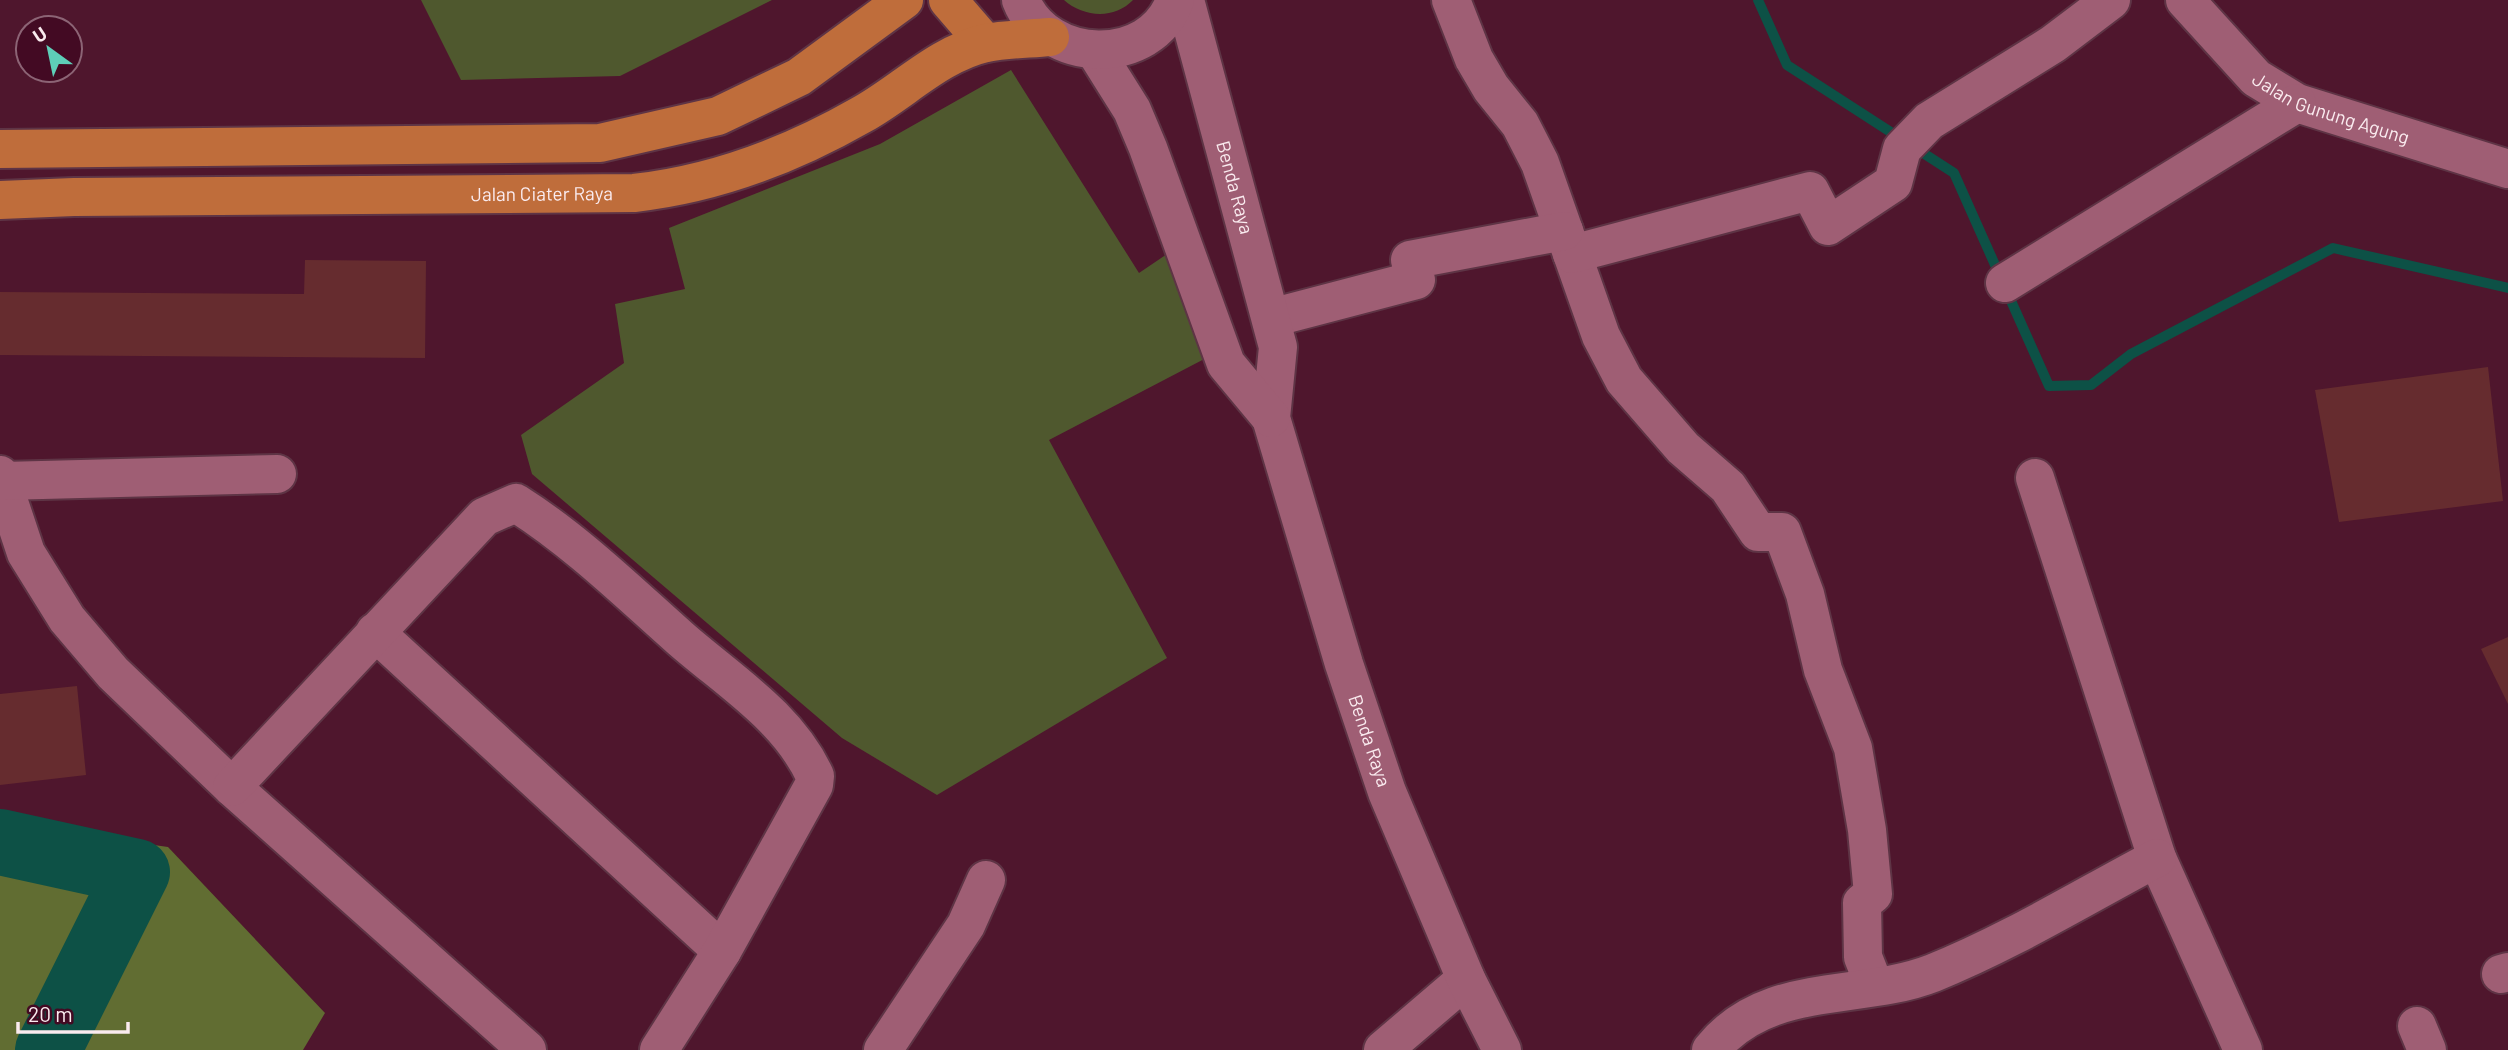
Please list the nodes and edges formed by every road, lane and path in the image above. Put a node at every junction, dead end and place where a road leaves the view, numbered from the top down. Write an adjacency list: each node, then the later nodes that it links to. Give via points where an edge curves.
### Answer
1 (904, 0): 13 (main road, via 799,77 718,116 600,143)
2 (948, 0): 10 (main road)
3 (1021, 0): 9 (street, via 1034,23)
4 (1175, 0): 11 (street, via 1159,24 1140,39)
5 (1185, 0): 18 (street, Benda Raya)
6 (1451, 0): 16 (street, via 1474,59 1520,124 1540,163)
7 (2112, 0): 16 (street, via 2053,44 1929,121 1902,149 1893,183 1828,226 1810,191)
8 (2185, 0): 12 (street, Jalan Gunung Agung, via 2256,78)
9 (1050, 37): 10 (main road, Jalan Ciater Raya); 11 (street)
10 (985, 43): 15 (main road, Jalan Ciater Raya, via 938,62 862,115 762,163 671,189)
11 (1095, 51): 19 (street, Benda Raya, via 1132,110 1226,364)
12 (2297, 103): 14 (street, Jalan Gunung Agung); 17 (street)
13 (0, 149)
14 (2508, 169)
15 (0, 200)
16 (1568, 242): 18 (street, via 1410,260 1416,280); 29 (street, via 1601,336 1624,380 1683,448 1728,487 1758,532 1782,532 1805,594 1823,670 1853,748 1873,894 1862,903 1863,957)
17 (2005, 283)
18 (1271, 318): 19 (street, Benda Raya, via 1278,347)
19 (1271, 418): 28 (street, Benda Raya, via 1387,792)
20 (277, 474): 21 (street)
21 (1, 478): 24 (street, via 26,553 67,619 113,673)
22 (2035, 478): 25 (street)
23 (375, 632): 24 (street); 27 (street); 27 (street, via 484,517 516,503 553,527 771,713 810,764 814,785)
24 (232, 788): 30 (street)
25 (2157, 858): 29 (street, via 1964,960 1908,982); 36 (street)
26 (986, 880): 32 (street, via 966,925)
27 (722, 951): 31 (street)
28 (1466, 979): 33 (street); 34 (street, Benda Raya)
29 (1874, 985): 35 (street, via 1791,999 1754,1013)
30 (527, 1050)
31 (659, 1050)
32 (883, 1050)
33 (1383, 1050)
34 (1502, 1050)
35 (1711, 1050)
36 (2243, 1050)

